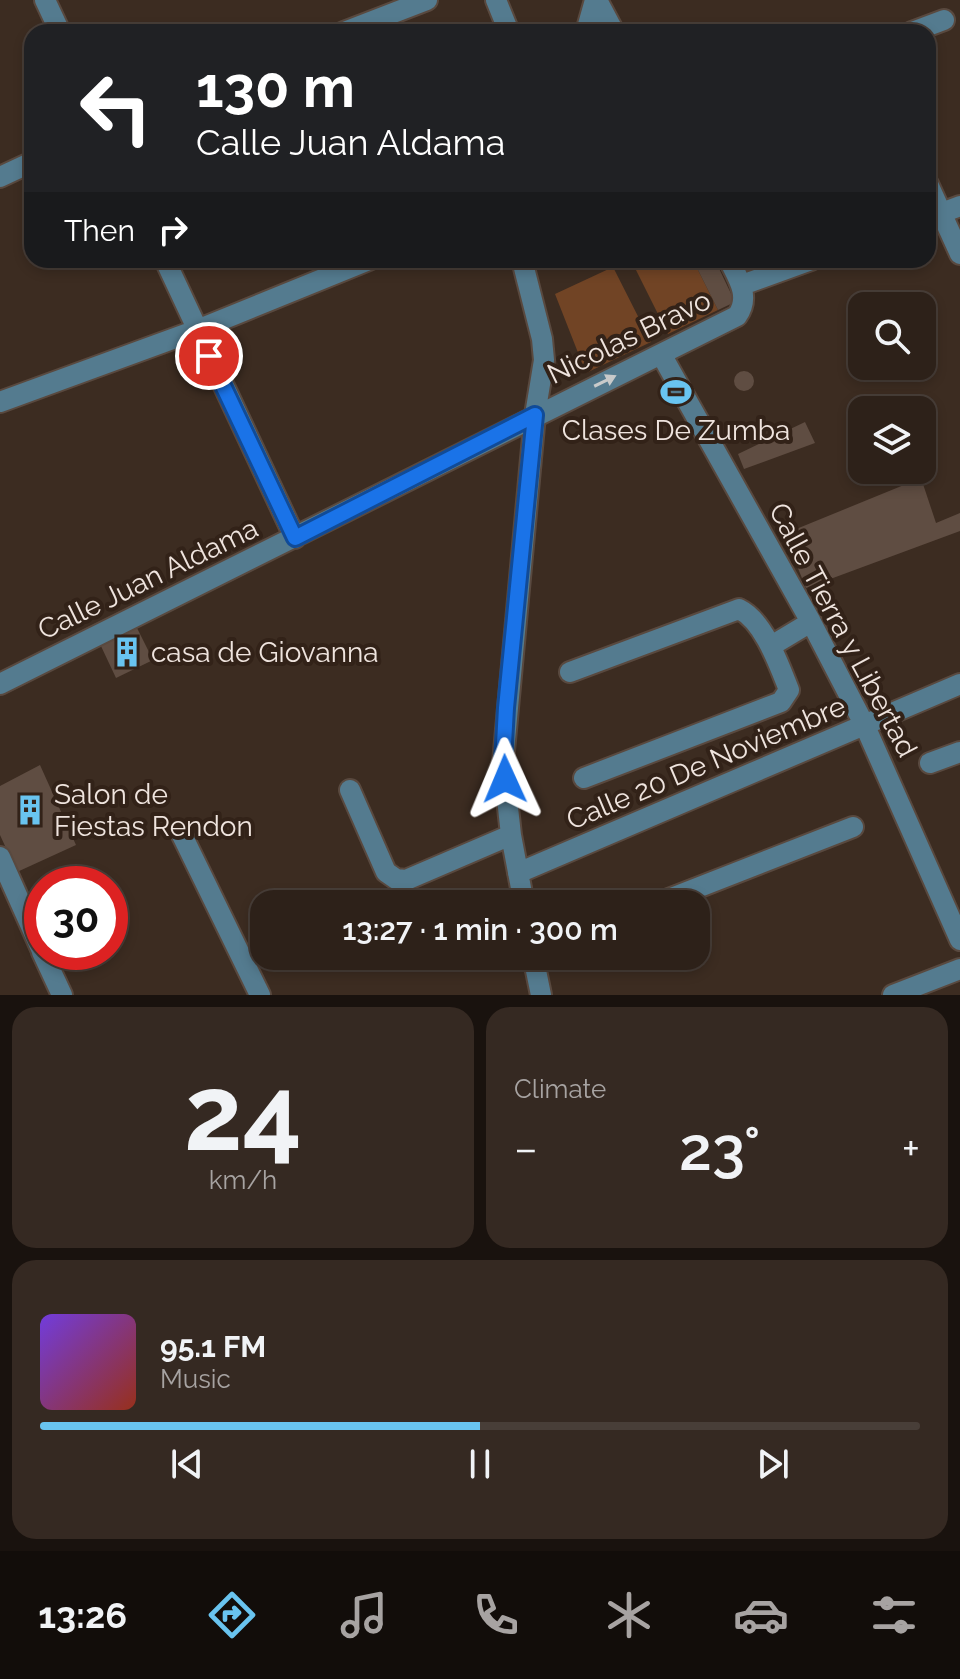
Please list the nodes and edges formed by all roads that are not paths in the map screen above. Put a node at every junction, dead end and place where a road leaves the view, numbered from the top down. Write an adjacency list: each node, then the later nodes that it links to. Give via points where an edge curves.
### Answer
1 (45, 0): 6 (street)
2 (427, 0): 7 (street)
3 (496, 0): 8 (street)
4 (596, 0): 9 (street); 10 (street)
5 (944, 20): 11 (street)
6 (56, 24)
7 (365, 24)
8 (506, 24)
9 (588, 24)
10 (610, 24)
11 (933, 24)
12 (24, 166): 13 (street)
13 (0, 177)
14 (943, 212): 15 (street)
15 (960, 254)
16 (169, 268): 22 (street)
17 (349, 268): 22 (street)
18 (524, 268): 25 (street, via 544,360)
19 (733, 268): 21 (street, Nicolas Bravo)
20 (789, 268): 21 (street)
21 (742, 285): 23 (street, Nicolas Bravo, via 744,299 737,316)
22 (197, 330): 24 (street); 26 (street)
23 (661, 354): 25 (street, Nicolas Bravo, one-way to 23); 27 (street, Calle Tierra y Libertad)
24 (0, 402)
25 (535, 415): 26 (street, Calle Juan Aldama); 39 (street, via 503,762)
26 (295, 538): 30 (street, Calle Juan Aldama)
27 (811, 622): 28 (street); 32 (street, Calle Tierra y Libertad)
28 (771, 646): 29 (street, via 739,609); 35 (street, via 789,690 781,702)
29 (570, 672)
30 (0, 684)
31 (960, 684): 32 (street, Calle 20 De Noviembre)
32 (865, 726): 41 (street, Calle 20 De Noviembre); 45 (street, Calle Tierra y Libertad)
33 (960, 752): 34 (street)
34 (930, 763)
35 (584, 778)
36 (350, 790): 39 (street, via 386,872 396,879 406,880)
37 (853, 827): 43 (street)
38 (180, 831): 49 (street)
39 (511, 835): 41 (street)
40 (0, 857): 44 (street)
41 (518, 873): 42 (street)
42 (521, 890)
43 (692, 890)
44 (24, 911)
45 (960, 940)
46 (960, 969): 52 (street)
47 (50, 970): 50 (street)
48 (536, 970): 51 (street)
49 (255, 993)
50 (62, 995)
51 (541, 995)
52 (893, 995)

